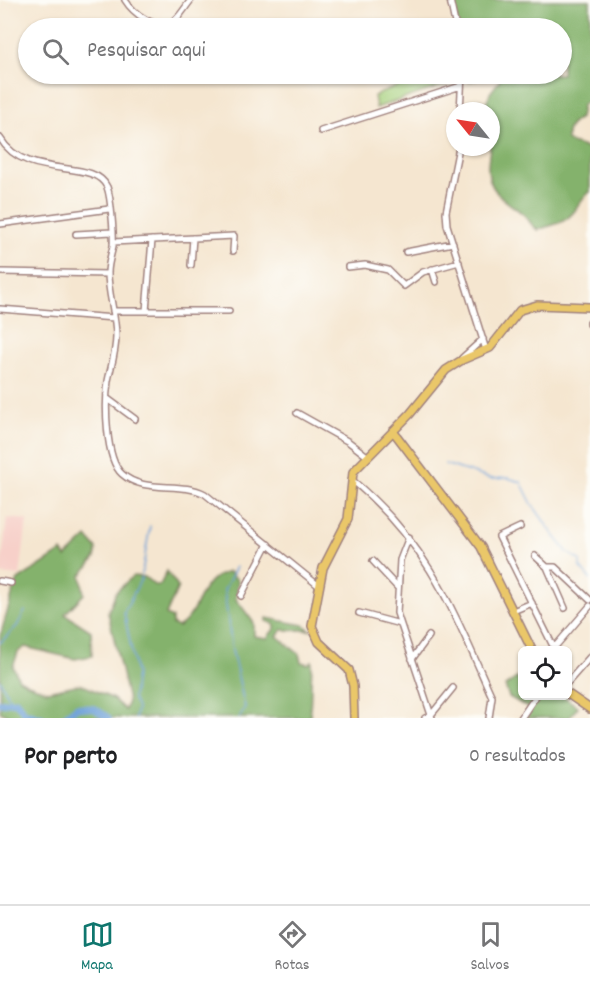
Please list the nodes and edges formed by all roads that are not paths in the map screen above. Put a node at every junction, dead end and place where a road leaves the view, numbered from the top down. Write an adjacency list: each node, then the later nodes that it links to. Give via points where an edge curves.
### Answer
1 (125, 0): 4 (street)
2 (191, 0): 5 (street)
3 (450, 0): 6 (street)
4 (146, 18)
5 (176, 18)
6 (454, 18)
7 (461, 86): 8 (street); 9 (street)
8 (460, 102)
9 (321, 131)
10 (0, 138): 12 (street, via 8,150 25,161 97,176 106,186)
11 (457, 156): 19 (street, via 446,212)
12 (110, 209): 13 (street); 14 (street)
13 (0, 224)
14 (112, 232): 15 (street); 18 (street)
15 (76, 234)
16 (193, 238): 17 (street); 20 (street, via 234,236); 23 (street)
17 (152, 240): 18 (street); 32 (street)
18 (113, 242): 27 (street)
19 (453, 243): 21 (street); 22 (street)
20 (233, 251)
21 (406, 252)
22 (459, 262): 25 (street); 35 (street)
23 (191, 265)
24 (348, 267): 25 (street, via 365,265 388,270 404,286)
25 (432, 269): 28 (street)
26 (0, 272): 27 (street)
27 (108, 274): 31 (street)
28 (436, 282)
29 (590, 307): 36 (main road, via 525,307)
30 (0, 309): 34 (street)
31 (113, 310): 32 (street); 34 (street)
32 (146, 311): 33 (street)
33 (229, 311)
34 (114, 318): 38 (street, via 116,345)
35 (483, 339): 36 (street); 37 (street)
36 (486, 350): 37 (main road)
37 (457, 362): 41 (main road)
38 (108, 399): 40 (street); 46 (street, via 111,455 122,474 140,484 200,492)
39 (297, 413): 42 (street)
40 (135, 419)
41 (393, 431): 42 (main road); 59 (main road, via 476,540)
42 (367, 456): 43 (main road)
43 (350, 479): 45 (street, via 384,507); 52 (main road, via 346,524 325,564)
44 (520, 527): 56 (street, via 499,537)
45 (409, 537): 53 (street, via 400,560); 73 (street, via 445,591 492,697)
46 (268, 544): 52 (street); 54 (street)
47 (536, 555): 49 (street)
48 (373, 561): 53 (street)
49 (547, 567): 55 (street, via 555,567); 58 (street)
50 (0, 581): 51 (street)
51 (11, 583)
52 (319, 586): 72 (main road, via 313,631 319,642 349,670)
53 (398, 588): 61 (street)
54 (241, 596)
55 (590, 600)
56 (531, 601): 57 (street, via 554,648); 59 (street)
57 (590, 606)
58 (565, 608)
59 (512, 610): 63 (main road)
60 (359, 613): 61 (street)
61 (400, 624): 65 (street)
62 (429, 636): 65 (street)
63 (530, 646)
64 (590, 657): 66 (street)
65 (412, 660): 71 (street)
66 (572, 677)
67 (453, 688): 71 (street)
68 (572, 697): 70 (main road)
69 (533, 700): 74 (street)
70 (590, 709)
71 (429, 717)
72 (354, 718)
73 (489, 718)
74 (521, 718)

